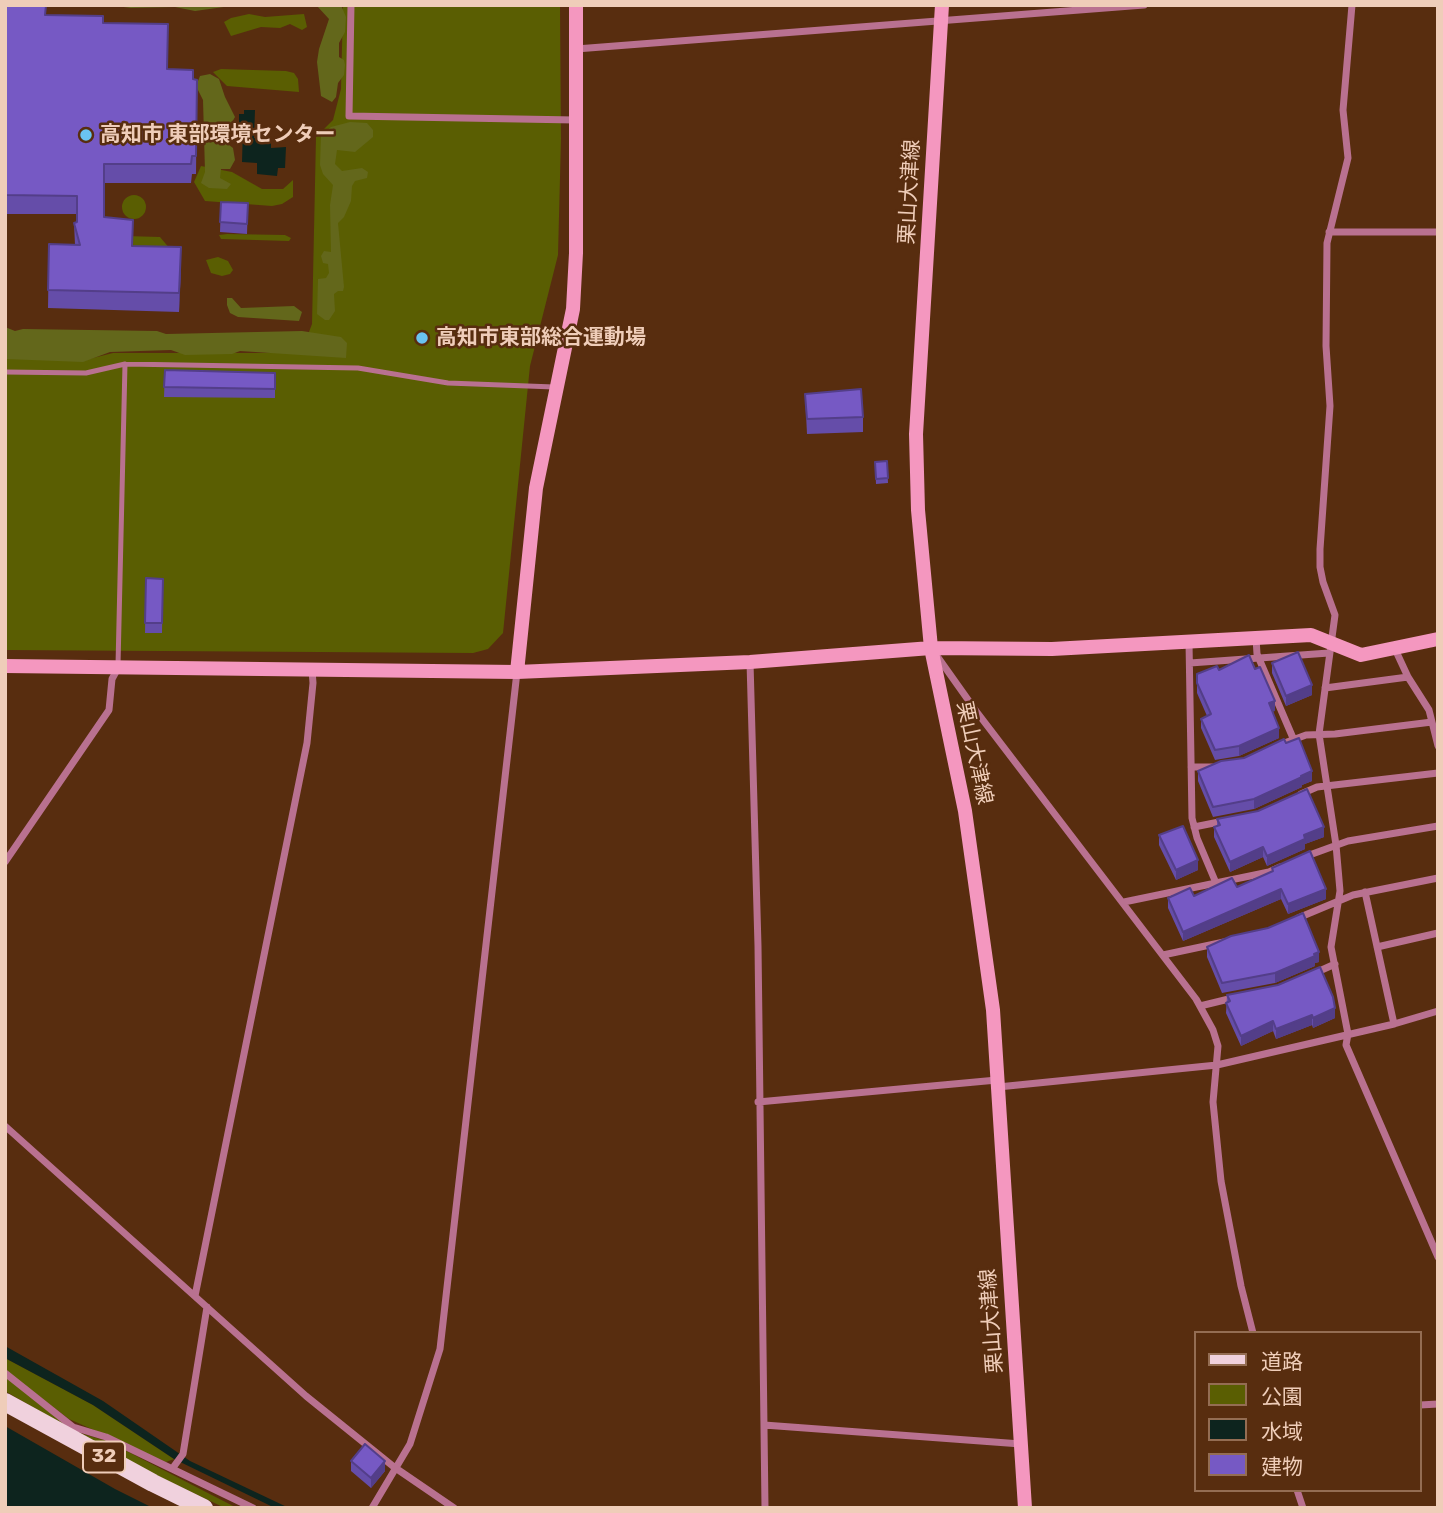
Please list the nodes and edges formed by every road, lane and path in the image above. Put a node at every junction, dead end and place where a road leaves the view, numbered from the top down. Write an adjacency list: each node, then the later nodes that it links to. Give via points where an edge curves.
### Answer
1 (351, 5): 7 (street, via 349,116)
2 (576, 5): 6 (street)
3 (1144, 5): 5 (street)
4 (1352, 5): 8 (street, via 1343,110 1348,158)
5 (942, 13): 6 (street); 17 (street, 栗山大津線, via 916,435)
6 (576, 49): 7 (street)
7 (575, 120): 12 (street, via 573,309)
8 (1329, 232): 9 (street); 16 (street, via 1326,346 1330,406 1320,567 1335,615)
9 (1438, 232)
10 (125, 364): 11 (lane, via 86,373); 12 (lane, via 358,368 448,383); 25 (lane)
11 (5, 372)
12 (556, 387): 24 (street, via 536,488)
13 (1256, 638): 15 (street); 16 (street, via 1311,635); 19 (street)
14 (1438, 639): 18 (street)
15 (1189, 641): 17 (street, via 1052,649); 21 (street)
16 (1330, 647): 18 (street, via 1361,655); 19 (street); 27 (street)
17 (931, 648): 20 (street); 49 (street); 63 (street, 栗山大津線, via 965,811 993,1010)
18 (1395, 649): 26 (street)
19 (1259, 658): 21 (street); 30 (street)
20 (750, 662): 24 (street); 64 (street)
21 (1190, 663): 34 (street)
22 (5, 666): 25 (street)
23 (312, 670): 24 (street); 25 (street); 67 (street, via 307,743)
24 (517, 672): 75 (street, via 440,1349 410,1444)
25 (114, 677): 43 (street, via 109,710)
26 (1408, 677): 27 (street); 28 (street)
27 (1325, 688): 29 (street)
28 (1432, 722): 29 (street); 31 (street)
29 (1319, 734): 30 (street); 36 (street)
30 (1293, 738): 32 (street)
31 (1438, 746)
32 (1270, 749)
33 (1216, 766): 34 (street)
34 (1191, 767): 40 (street)
35 (1438, 773): 36 (street)
36 (1327, 786): 37 (street); 41 (street)
37 (1292, 798)
38 (1231, 820): 40 (street)
39 (1438, 826): 41 (street)
40 (1194, 827): 46 (street)
41 (1336, 845): 42 (street); 48 (street)
42 (1300, 858)
43 (5, 862)
44 (1290, 863): 46 (street)
45 (1438, 878): 47 (street)
46 (1216, 883): 49 (street)
47 (1365, 892): 48 (street); 53 (street)
48 (1338, 901): 50 (street); 55 (street, via 1331,947)
49 (1124, 902): 54 (street)
50 (1290, 922)
51 (1438, 933): 53 (street)
52 (1227, 941): 54 (street)
53 (1377, 947): 60 (street)
54 (1163, 954): 58 (street)
55 (1335, 964): 56 (street); 61 (street)
56 (1310, 976)
57 (1242, 996): 58 (street)
58 (1200, 1006): 62 (street, via 1218,1046)
59 (1438, 1011): 60 (street)
60 (1394, 1024): 61 (street)
61 (1348, 1034): 62 (street); 66 (street, via 1346,1045)
62 (1217, 1065): 63 (street); 69 (street, via 1213,1102 1221,1181)
63 (997, 1084): 64 (street); 74 (street, 栗山大津線)
64 (758, 1102): 72 (street)
65 (5, 1126): 67 (street)
66 (1438, 1258)
67 (195, 1296): 68 (street)
68 (207, 1307): 75 (street); 76 (street, via 183,1454)
69 (1252, 1331)
70 (5, 1373): 73 (street)
71 (5, 1402): 73 (main road, 32)
72 (764, 1425): 74 (street); 81 (street)
73 (70, 1432): 76 (street, via 106,1437); 77 (main road, 32)
74 (1020, 1444): 82 (street, 栗山大津線)
75 (394, 1468): 79 (street); 80 (street)
76 (172, 1469): 78 (street)
77 (204, 1508)
78 (253, 1508)
79 (372, 1508)
80 (454, 1508)
81 (765, 1508)
82 (1025, 1508)

